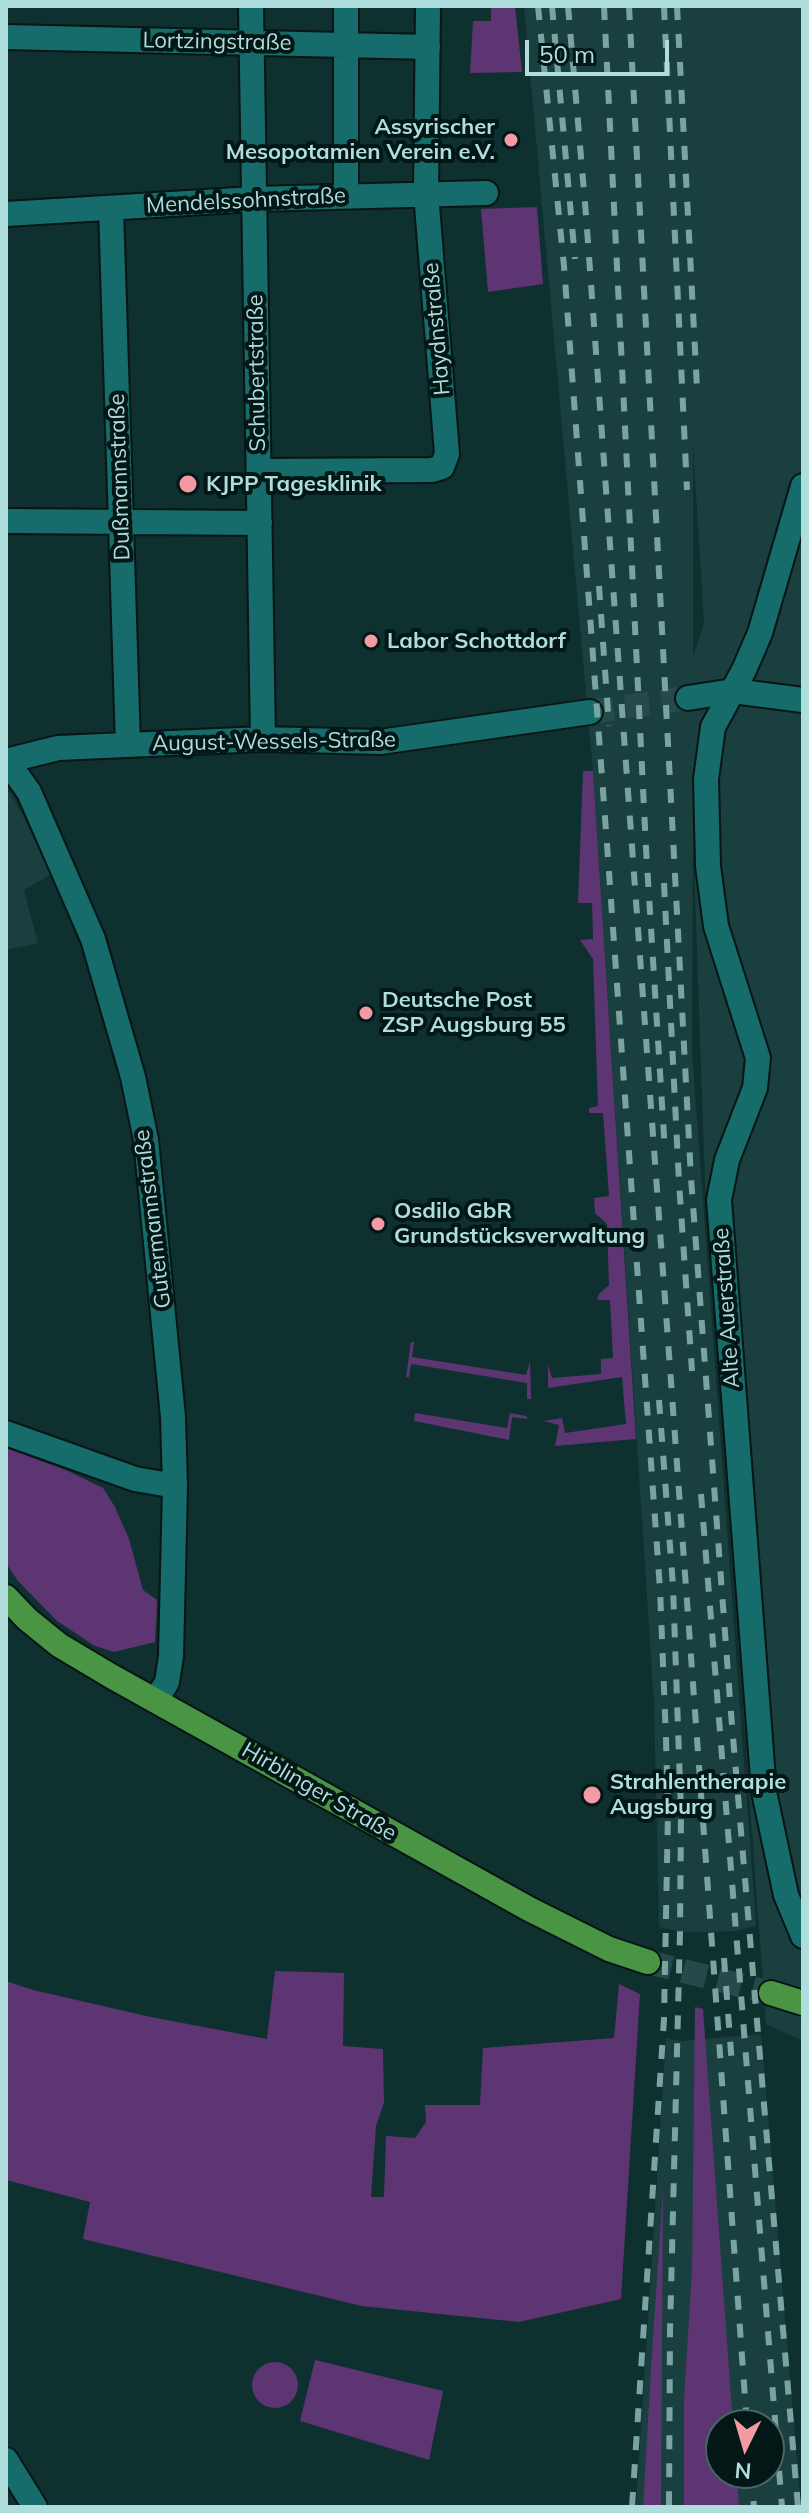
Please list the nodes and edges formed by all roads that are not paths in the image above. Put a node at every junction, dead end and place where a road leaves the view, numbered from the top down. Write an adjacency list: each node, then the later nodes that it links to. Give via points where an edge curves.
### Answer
1 (251, 6): 5 (street, Schubertstraße)
2 (346, 6): 6 (street)
3 (428, 6): 7 (street, Haydnstraße)
4 (6, 37): 5 (street, Lortzingstraße)
5 (252, 43): 6 (street, Lortzingstraße); 11 (street, Schubertstraße)
6 (346, 45): 7 (street, Lortzingstraße); 10 (street)
7 (428, 47): 8 (street, Haydnstraße)
8 (426, 193): 9 (street, Mendelssohnstraße); 10 (street, Mendelssohnstraße); 14 (street, Haydnstraße, via 447,454 442,467)
9 (486, 193)
10 (346, 196): 11 (street, Mendelssohnstraße)
11 (254, 199): 12 (street, Mendelssohnstraße); 14 (street, Schubertstraße)
12 (111, 208): 13 (street, Mendelssohnstraße); 17 (street, Dußmannstraße)
13 (6, 214)
14 (259, 471): 18 (street, Schubertstraße)
15 (803, 486): 19 (street, Alte Auerstraße, via 760,633)
16 (6, 521): 17 (street)
17 (121, 521): 18 (street); 24 (street, Dußmannstraße)
18 (260, 523): 23 (street, Schubertstraße)
19 (733, 691): 20 (street); 21 (street); 30 (street, Alte Auerstraße, via 709,748 708,866 716,926 758,1058 758,1073 727,1160 719,1200 764,1792 786,1895)
20 (688, 698)
21 (803, 700)
22 (590, 712): 23 (street, August-Wessels-Straße, via 380,742)
23 (263, 739): 24 (street, August-Wessels-Straße)
24 (128, 745): 25 (street, August-Wessels-Straße, via 58,748)
25 (7, 761): 27 (street, Gutermannstraße, via 29,792 93,939 133,1077 146,1140 162,1289)
26 (6, 1433): 27 (street, via 135,1479)
27 (175, 1486): 29 (street, Gutermannstraße, via 171,1656 167,1682)
28 (6, 1597): 29 (main road, Hirblinger Straße, via 59,1645)
29 (156, 1700): 31 (main road, Hirblinger Straße, via 529,1909)
30 (803, 1936)
31 (648, 1962)
32 (771, 1993): 33 (main road)
33 (803, 2003)
34 (6, 2460): 35 (street)
35 (35, 2507)

